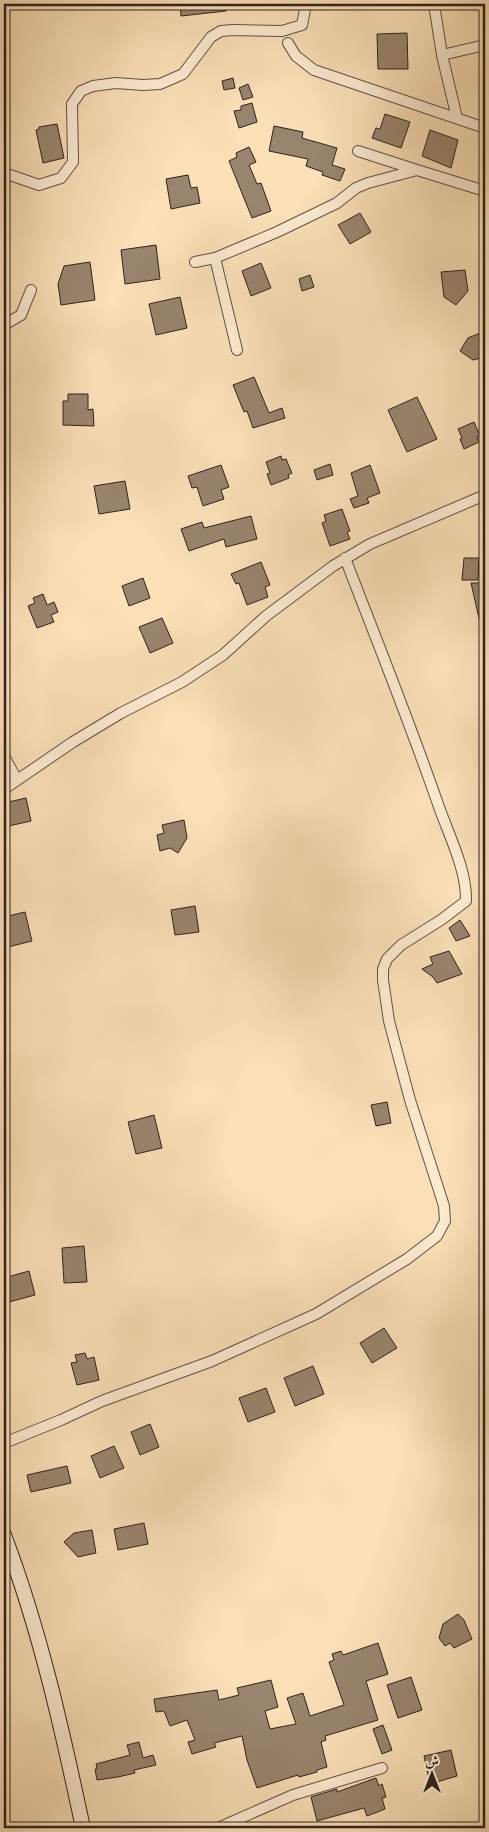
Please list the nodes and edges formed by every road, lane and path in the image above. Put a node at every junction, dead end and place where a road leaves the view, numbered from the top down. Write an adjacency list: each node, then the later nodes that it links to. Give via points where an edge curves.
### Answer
1 (306, 4): 10 (street, via 302,24 291,29 232,30 211,36 183,74 160,84 116,83 81,91 72,104 73,162 61,178 39,185)
2 (434, 4): 5 (street)
3 (288, 43): 6 (street, via 296,56 314,70)
4 (485, 45): 5 (street)
5 (442, 55): 6 (street)
6 (457, 118): 7 (street)
7 (485, 128)
8 (358, 151): 9 (street)
9 (417, 170): 11 (street); 12 (street, via 362,186 307,218)
10 (4, 173)
11 (485, 191)
12 (216, 258): 13 (street); 16 (street)
13 (195, 262)
14 (31, 290): 15 (street, via 21,315)
15 (4, 325)
16 (237, 350)
17 (485, 495): 20 (street, via 370,544)
18 (485, 527): 19 (street)
19 (485, 542)
20 (345, 558): 22 (street, via 266,616 222,655 182,682 73,742); 24 (street, via 420,752 466,891 466,901 401,945 383,969 389,1021 442,1200 445,1222 437,1236 407,1259 316,1314 212,1361 102,1401)
21 (4, 756): 22 (street)
22 (17, 780): 23 (street)
23 (4, 790)
24 (4, 1443)
25 (4, 1535): 27 (street, via 49,1676)
26 (382, 1768): 28 (street, via 293,1795)
27 (82, 1828)
28 (218, 1828)

